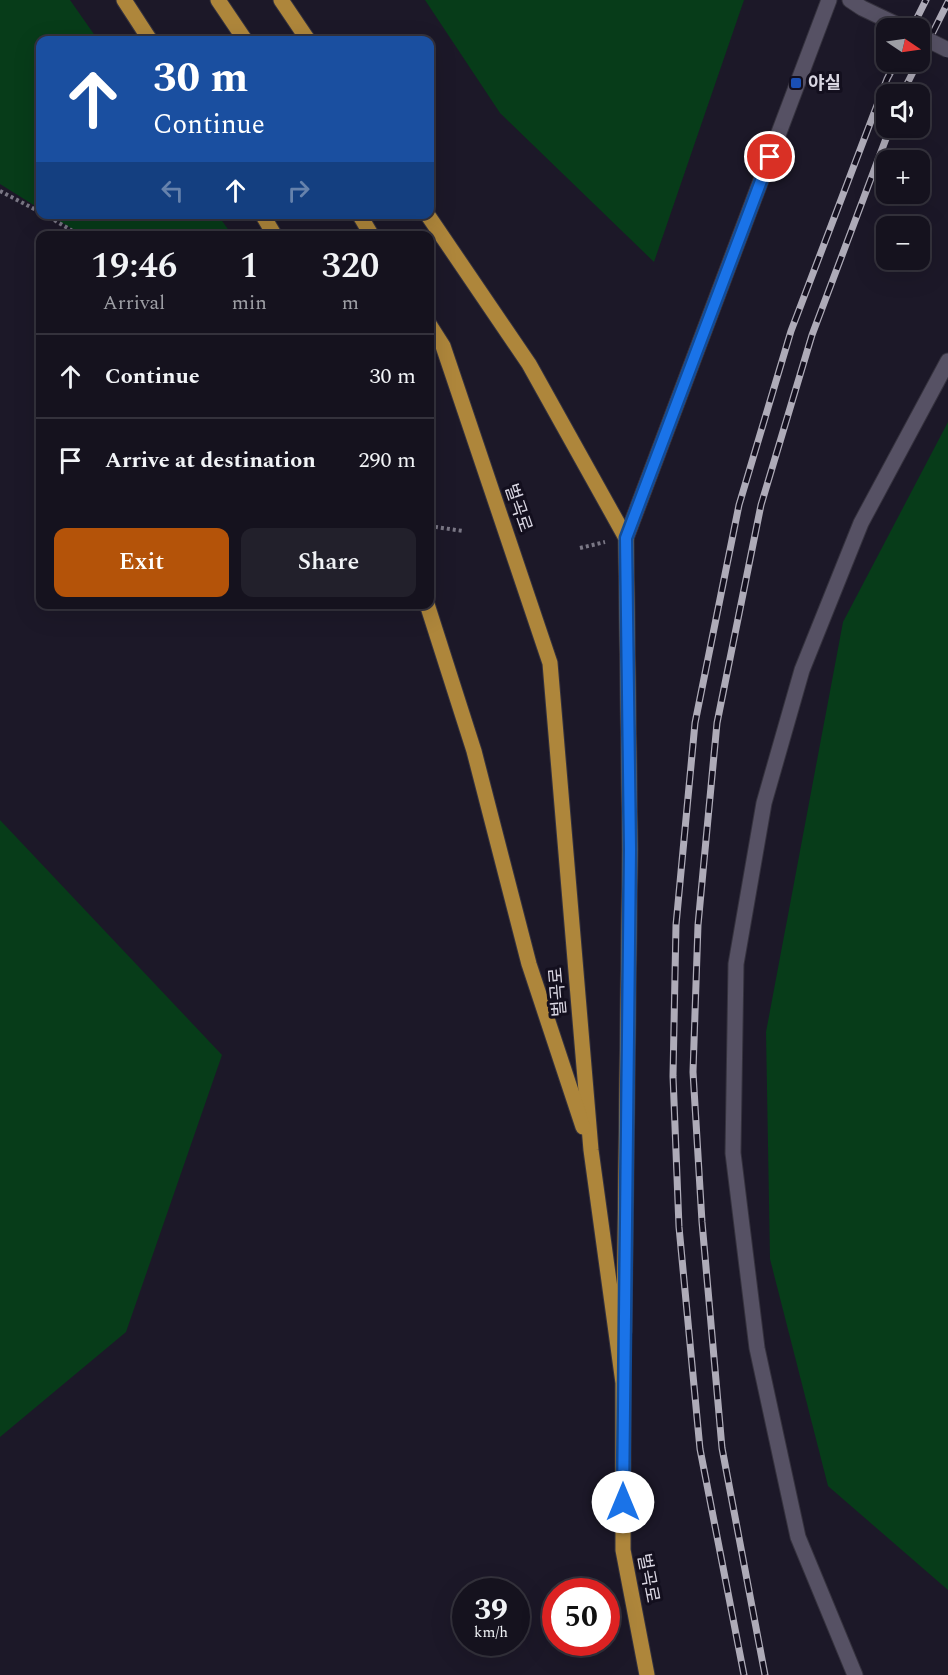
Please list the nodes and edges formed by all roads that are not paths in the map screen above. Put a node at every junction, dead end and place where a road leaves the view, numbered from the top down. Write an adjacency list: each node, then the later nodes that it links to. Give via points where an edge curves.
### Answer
1 (124, 0): 7 (main road)
2 (218, 0): 8 (main road)
3 (281, 0): 9 (main road)
4 (828, 0): 15 (street)
5 (856, 4): 6 (street)
6 (884, 18)
7 (147, 36)
8 (242, 36)
9 (305, 36)
10 (930, 41): 11 (street, bridge)
11 (948, 50)
12 (430, 219): 15 (main road, via 528,364)
13 (434, 332): 17 (main road, 벌곡로, via 443,346 550,663)
14 (948, 361): 20 (street, via 861,523 802,670 764,803 736,964 733,1153 757,1348 798,1538)
15 (626, 538): 18 (main road, via 630,849)
16 (429, 609): 17 (main road, via 474,751 529,963)
17 (591, 1150): 18 (main road, 벌곡로)
18 (623, 1383): 19 (main road, 벌곡로, via 622,1550)
19 (647, 1675)
20 (855, 1675)

